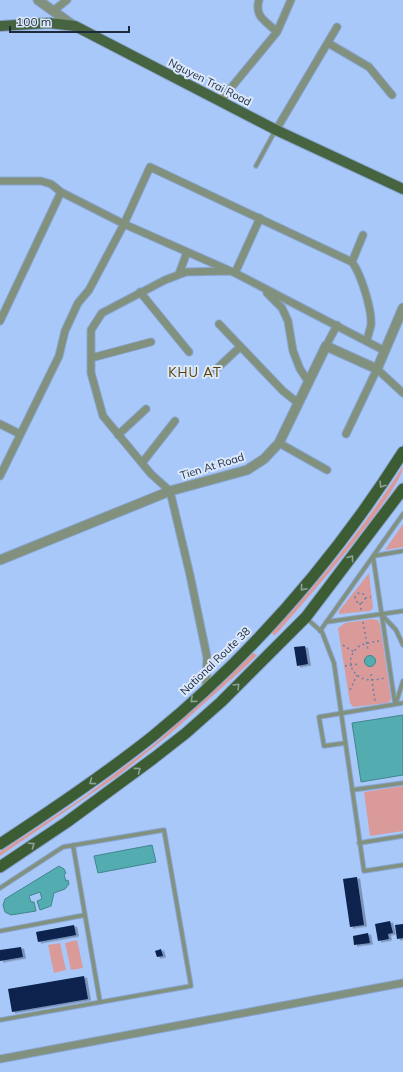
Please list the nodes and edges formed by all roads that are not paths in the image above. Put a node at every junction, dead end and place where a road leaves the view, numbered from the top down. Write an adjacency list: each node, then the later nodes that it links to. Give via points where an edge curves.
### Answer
1 (38, 0): 5 (street)
2 (67, 0): 5 (street)
3 (259, 0): 9 (street, via 259,15)
4 (291, 0): 9 (street)
5 (53, 11): 7 (street)
6 (0, 26): 7 (main road, Nguyen Trai Road, via 38,22)
7 (75, 26): 12 (main road, Nguyen Trai Road)
8 (337, 27): 10 (street)
9 (277, 32): 12 (street)
10 (328, 43): 11 (street, via 369,67); 13 (street)
11 (392, 95)
12 (221, 100): 13 (main road, Nguyen Trai Road)
13 (276, 130): 14 (lane); 16 (main road, Nguyen Trai Road)
14 (256, 166)
15 (0, 181): 17 (street, via 41,181 51,184)
16 (403, 190)
17 (61, 192): 19 (street); 28 (street)
18 (260, 218): 19 (street, via 150,167); 22 (street); 23 (street)
19 (124, 224): 21 (street); 46 (street, via 89,290 78,304 65,331 59,356)
20 (363, 235): 22 (street)
21 (187, 252): 23 (street); 24 (street)
22 (352, 262): 31 (street, via 360,276 369,309 371,325)
23 (232, 272): 24 (street); 25 (street)
24 (179, 274): 26 (street)
25 (263, 288): 30 (street); 40 (street, via 282,308 288,321 300,369)
26 (140, 292): 36 (street); 37 (street, via 102,313 91,330)
27 (403, 308): 35 (street)
28 (0, 321)
29 (219, 324): 34 (street)
30 (337, 325): 31 (street); 33 (street)
31 (367, 340): 35 (street)
32 (151, 342): 37 (street)
33 (326, 346): 38 (street); 40 (street, Tien At Road)
34 (240, 347): 39 (street); 42 (street)
35 (385, 351): 38 (street)
36 (189, 352)
37 (91, 358): 48 (street, via 91,373 103,416)
38 (377, 369): 41 (street); 47 (street)
39 (211, 374)
40 (308, 381): 42 (street, Tien At Road)
41 (403, 393)
42 (298, 403): 49 (street, Tien At Road)
43 (146, 409): 48 (street)
44 (175, 421): 51 (street)
45 (0, 424): 46 (street)
46 (20, 434): 53 (street)
47 (346, 434)
48 (118, 435): 51 (street)
49 (279, 443): 52 (street); 55 (street, Tien At Road, via 264,459 246,470)
50 (403, 452): 65 (highway, National Route 38, one-way to 65, via 371,501 327,559 289,605)
51 (142, 463): 55 (street)
52 (327, 470)
53 (0, 476)
54 (403, 489): 62 (highway, one-way to 54)
55 (170, 491): 59 (street, Tien At Road); 69 (street, via 207,657)
56 (403, 514): 58 (lane)
57 (403, 551): 58 (lane)
58 (373, 556): 61 (lane); 63 (lane)
59 (0, 560)
60 (403, 610): 61 (lane)
61 (382, 614): 63 (lane); 66 (lane, via 396,630); 71 (lane)
62 (306, 617): 64 (lane); 67 (highway)
63 (326, 622): 64 (lane)
64 (320, 631): 72 (lane, via 325,637 334,663)
65 (258, 637): 67 (highway); 69 (highway, National Route 38)
66 (403, 645)
67 (272, 651): 81 (highway, one-way to 67, via 67,822 186,733)
68 (403, 681): 71 (lane)
69 (206, 689): 78 (highway, National Route 38, one-way to 78, via 121,761)
70 (403, 703): 71 (lane)
71 (395, 704): 72 (lane)
72 (340, 713): 73 (lane); 73 (lane, via 319,717 324,746)
73 (345, 743): 75 (lane)
74 (403, 783): 75 (lane)
75 (352, 790): 77 (lane)
76 (403, 836): 77 (lane)
77 (360, 843): 80 (lane, via 364,871)
78 (0, 844)
79 (73, 845): 82 (lane, via 59,848); 83 (lane); 86 (lane, via 164,830 192,986)
80 (403, 865)
81 (0, 867)
82 (0, 888)
83 (85, 915): 84 (lane); 86 (lane)
84 (0, 932)
85 (403, 983): 88 (street)
86 (100, 1002): 87 (lane)
87 (0, 1020)
88 (0, 1059)

